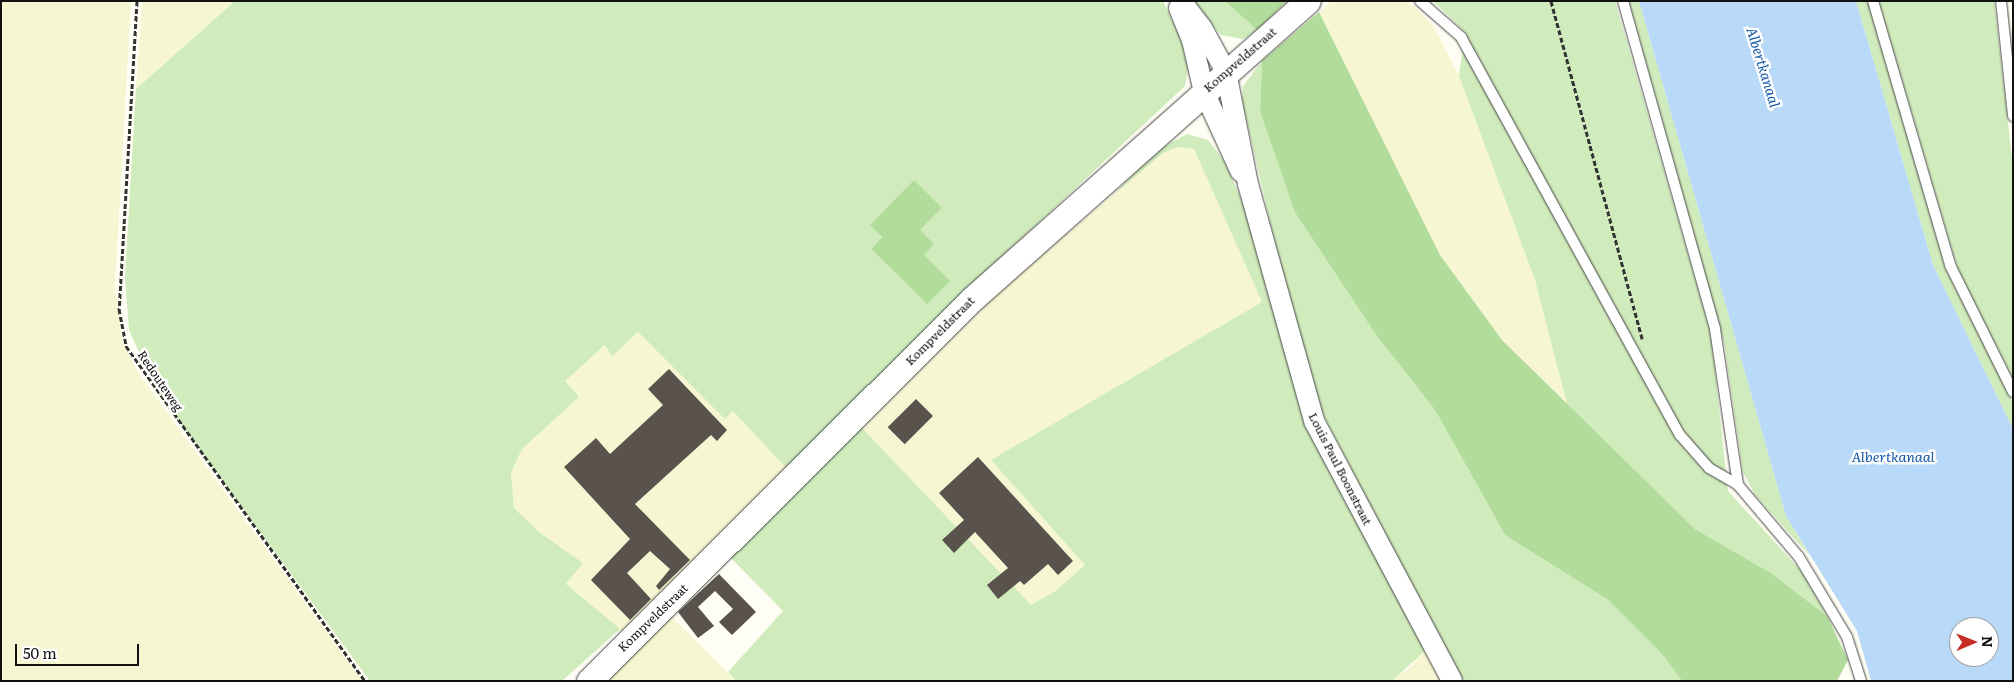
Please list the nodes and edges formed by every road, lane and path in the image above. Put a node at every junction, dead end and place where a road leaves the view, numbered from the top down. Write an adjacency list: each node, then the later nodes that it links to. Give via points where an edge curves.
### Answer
1 (137, 1): 17 (path, Redouteweg, via 119,309 126,346)
2 (1176, 1): 11 (street, Louis Paul Boonstraat, via 1192,40)
3 (1180, 1): 10 (street, Louis Paul Boonstraat, via 1202,28)
4 (1420, 1): 16 (lane, via 1461,37 1680,435 1709,468)
5 (1551, 1): 14 (path, via 1639,318)
6 (1623, 1): 16 (lane, via 1715,329)
7 (1874, 1): 15 (lane, via 1950,265)
8 (2001, 1): 12 (lane)
9 (1301, 8): 10 (street, Kompveldstraat)
10 (1226, 72): 11 (street, Kompveldstraat); 13 (street, Louis Paul Boonstraat)
11 (1204, 92): 13 (street, Louis Paul Boonstraat, via 1225,144); 18 (street, Kompveldstraat, via 972,299)
12 (2013, 116)
13 (1248, 184): 19 (street, Louis Paul Boonstraat, via 1314,421)
14 (1643, 344)
15 (2013, 392)
16 (1738, 485): 20 (lane, via 1799,557 1847,637)
17 (365, 681)
18 (589, 681)
19 (1452, 681)
20 (1861, 681)

